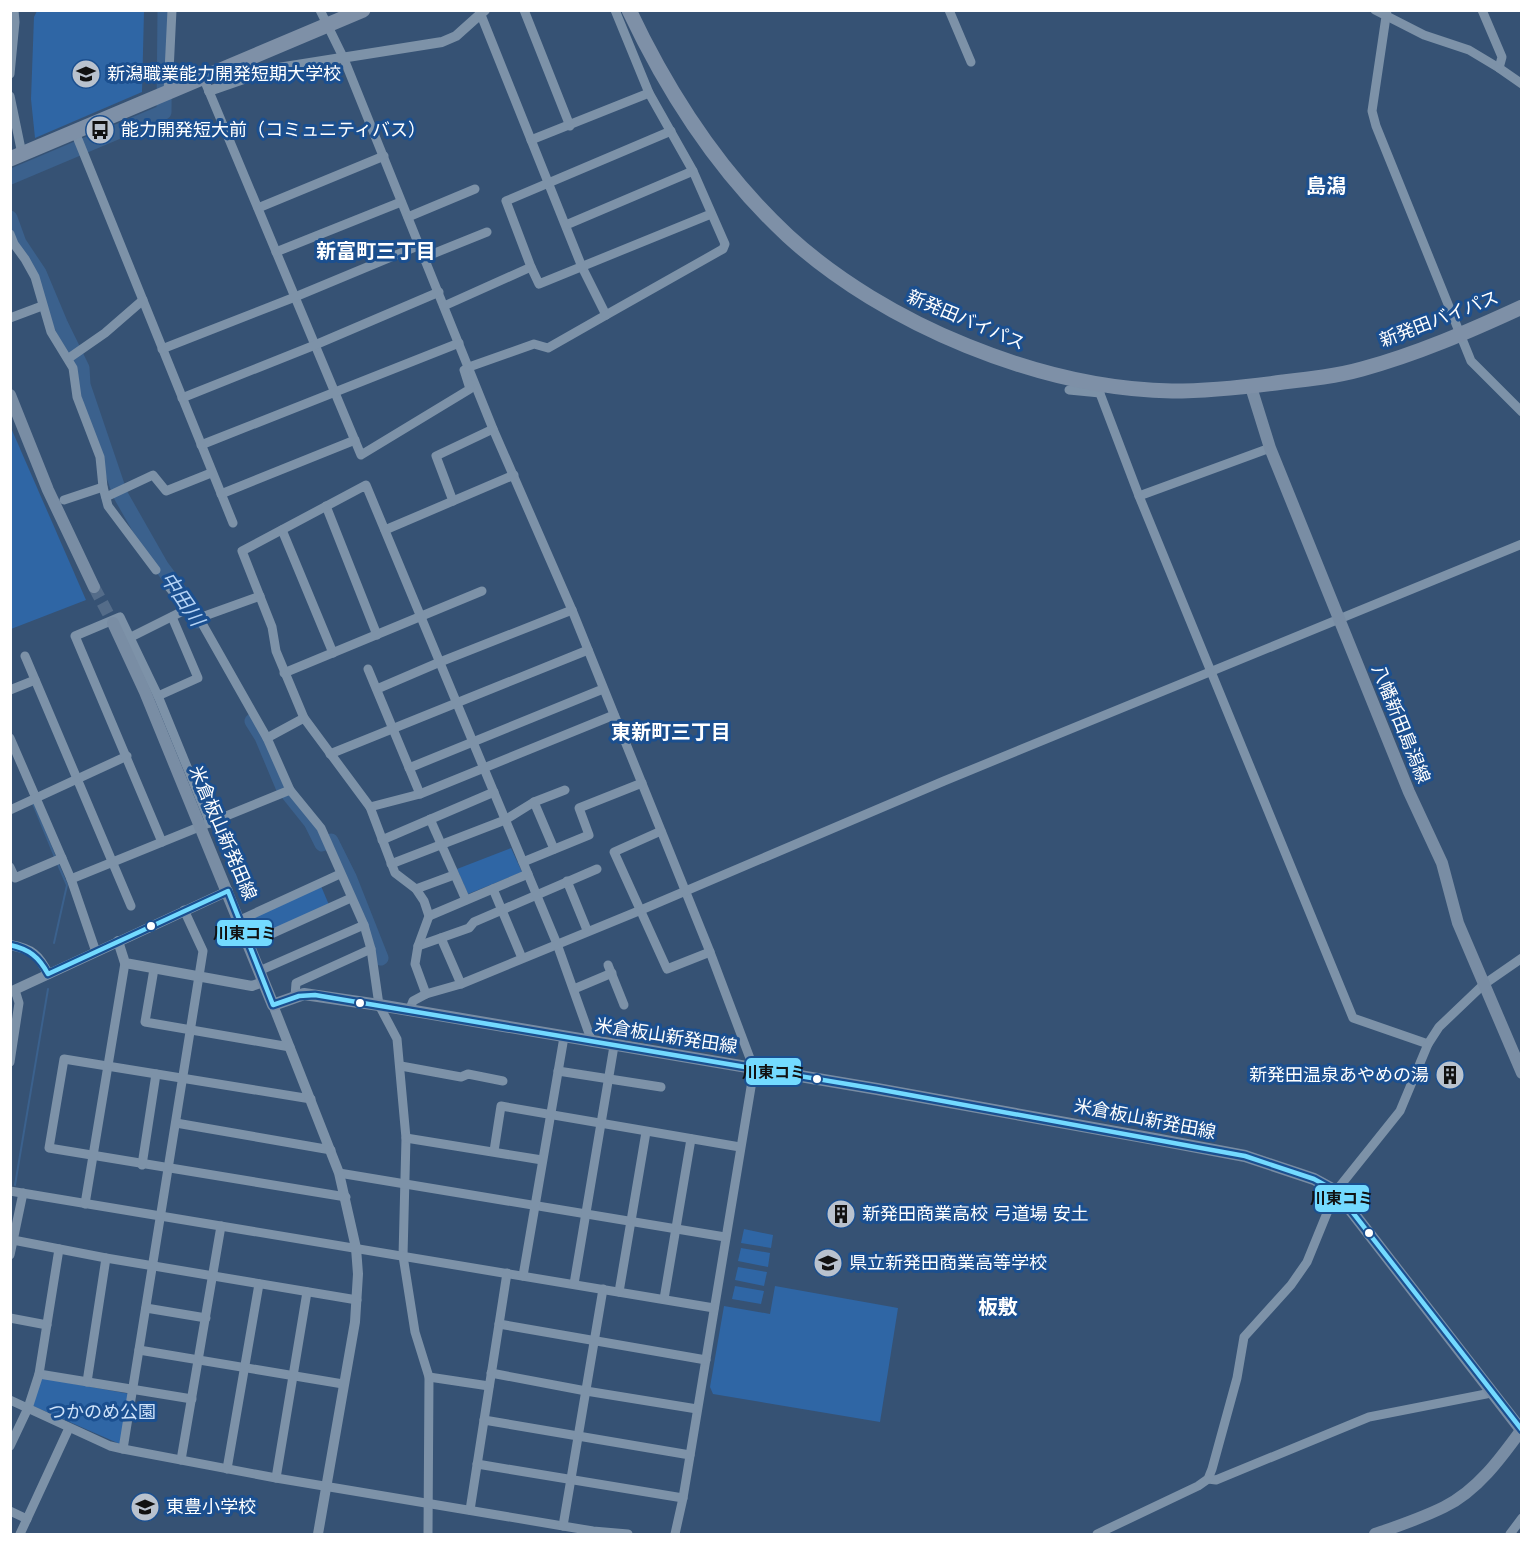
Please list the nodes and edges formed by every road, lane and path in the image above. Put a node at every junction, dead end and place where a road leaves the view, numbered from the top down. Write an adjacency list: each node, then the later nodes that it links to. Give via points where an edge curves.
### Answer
1 (172, 10): 21 (street)
2 (320, 10): 13 (street)
3 (363, 10): 13 (highway)
4 (524, 10): 23 (street)
5 (615, 10): 20 (street)
6 (629, 10): 59 (highway, 新発田バイパス, via 695,129 733,178 789,237 868,295 930,329 986,354)
7 (949, 10): 15 (street)
8 (1375, 10): 12 (street)
9 (1482, 10): 16 (street, via 1502,57)
10 (482, 12): 14 (street, via 456,36 442,42); 26 (street)
11 (13, 13): 17 (street)
12 (1387, 13): 16 (street, via 1424,35 1469,50); 52 (street, via 1372,111)
13 (326, 26): 14 (street); 18 (highway)
14 (344, 59): 18 (street); 27 (street)
15 (971, 62)
16 (1499, 68): 19 (street)
17 (10, 74)
18 (206, 84): 21 (highway); 33 (street)
19 (1521, 84)
20 (649, 93): 23 (street); 24 (street)
21 (162, 95): 25 (highway)
22 (10, 96): 28 (street)
23 (570, 126): 26 (street)
24 (670, 131): 29 (street); 30 (street)
25 (75, 132): 28 (highway); 46 (street)
26 (531, 140): 30 (street)
27 (384, 156): 32 (street); 33 (street)
28 (16, 157)
29 (693, 171): 34 (street); 36 (street)
30 (549, 182): 36 (street); 42 (street, via 506,201)
31 (475, 189): 35 (street)
32 (401, 202): 35 (street); 40 (street)
33 (258, 208): 40 (street)
34 (711, 213): 43 (street); 50 (street, via 725,244 723,249)
35 (408, 217): 39 (street)
36 (566, 225): 43 (street)
37 (487, 232): 41 (street)
38 (10, 234): 47 (street, via 35,277)
39 (420, 245): 41 (street); 45 (street)
40 (276, 252): 45 (street)
41 (424, 257): 44 (street)
42 (531, 267): 43 (street, via 539,284); 48 (street)
43 (582, 267): 50 (street)
44 (439, 292): 48 (street); 54 (street)
45 (295, 297): 54 (street); 55 (street)
46 (143, 300): 55 (street); 56 (street)
47 (42, 306): 51 (street); 56 (street, via 51,332)
48 (444, 306): 53 (street)
49 (1521, 308): 52 (highway, 新発田バイパス)
50 (606, 315): 57 (street, via 548,348 534,344)
51 (10, 318)
52 (1460, 334): 58 (highway, 新発田バイパス, via 1360,370); 64 (street, via 1471,361)
53 (459, 343): 57 (street); 61 (street)
54 (315, 345): 61 (street); 63 (street)
55 (162, 349): 63 (street)
56 (69, 358): 71 (street, via 77,397 100,457)
57 (469, 367): 65 (street); 66 (street, via 464,370 470,389 361,455)
58 (1251, 387): 59 (highway, 新発田バイパス, via 1171,391); 68 (main road, 八幡新田島潟線)
59 (1098, 388): 60 (street); 73 (street)
60 (1069, 390)
61 (335, 393): 66 (street); 67 (street)
62 (10, 395): 84 (main road, via 48,490)
63 (182, 398): 67 (street)
64 (1521, 412)
65 (493, 429): 70 (street); 76 (street, via 436,456)
66 (355, 440): 72 (street)
67 (201, 445): 69 (street)
68 (1270, 448): 73 (street); 92 (main road, 八幡新田島潟線)
69 (211, 473): 72 (street); 74 (street, via 166,490 153,475)
70 (514, 475): 76 (street); 88 (street)
71 (103, 487): 74 (street); 75 (street)
72 (221, 494): 78 (street)
73 (1139, 496): 101 (street)
74 (106, 497): 82 (street, via 108,506)
75 (64, 500)
76 (453, 501): 80 (street)
77 (326, 506): 79 (street); 80 (street, via 366,485); 94 (street)
78 (233, 523)
79 (282, 530): 86 (street, via 242,550); 97 (street)
80 (385, 530): 91 (street)
81 (1521, 544): 92 (street)
82 (156, 570)
83 (168, 585): 87 (street)
84 (94, 587)
85 (482, 591): 91 (street)
86 (260, 596): 90 (street); 102 (street)
87 (187, 609): 89 (street); 90 (street)
88 (572, 610): 96 (street); 99 (street)
89 (172, 617): 95 (street); 107 (street, via 198,678)
90 (199, 618): 113 (street)
91 (421, 618): 94 (street); 99 (street)
92 (1338, 620): 101 (street); 180 (main road, 八幡新田島潟線, via 1442,863 1458,923)
93 (112, 623): 131 (main road, 米倉板山新発田線)
94 (377, 635): 97 (street)
95 (131, 637): 107 (street); 116 (street, via 120,617 75,636)
96 (588, 650): 105 (street); 108 (street)
97 (333, 653): 102 (street)
98 (25, 656): 103 (street)
99 (440, 662): 104 (street); 108 (street)
100 (368, 669): 104 (street)
101 (1211, 672): 151 (street); 192 (street, via 1353,1018)
102 (284, 673): 110 (street)
103 (35, 680): 106 (street); 119 (street)
104 (377, 689): 111 (street)
105 (603, 689): 109 (street); 114 (street)
106 (10, 690)
107 (158, 696): 131 (street)
108 (457, 702): 111 (street); 114 (street)
109 (614, 715): 118 (street); 120 (street)
110 (304, 718): 113 (street); 115 (street)
111 (393, 728): 115 (street); 117 (street)
112 (10, 738): 125 (street)
113 (267, 738): 121 (street)
114 (473, 742): 117 (street); 118 (street)
115 (330, 754): 127 (street)
116 (127, 756): 119 (street); 134 (street)
117 (409, 768): 124 (street)
118 (484, 768): 123 (street); 124 (street)
119 (78, 778): 125 (street); 138 (street)
120 (642, 783): 132 (street); 136 (street, via 579,808 589,835)
121 (290, 790): 131 (street); 143 (street, via 321,828)
122 (565, 790): 126 (street)
123 (494, 792): 129 (street); 130 (street)
124 (420, 794): 127 (street)
125 (36, 799): 128 (street); 137 (street)
126 (534, 802): 130 (street); 136 (street)
127 (370, 807): 133 (street)
128 (10, 810)
129 (430, 819): 133 (street); 135 (street)
130 (505, 820): 135 (street); 139 (street)
131 (205, 825): 134 (street); 150 (main road, 米倉板山新発田線)
132 (661, 831): 151 (street); 158 (street, via 614,852)
133 (382, 840): 140 (street)
134 (162, 842): 138 (street)
135 (441, 845): 140 (street); 145 (street)
136 (554, 849): 139 (street)
137 (62, 858): 141 (street, via 15,878); 146 (street)
138 (112, 862): 146 (street); 155 (street)
139 (523, 862): 144 (street)
140 (392, 864): 148 (street, via 395,873)
141 (10, 867)
142 (597, 869): 147 (street)
143 (340, 874): 153 (street); 160 (street)
144 (528, 874): 149 (street); 152 (street)
145 (454, 875): 148 (street); 154 (street)
146 (71, 879): 170 (street)
147 (567, 881): 152 (street); 162 (street)
148 (416, 889): 159 (street)
149 (494, 889): 154 (street); 156 (street)
150 (228, 891): 157 (street); 160 (main road, 米倉板山新発田線)
151 (685, 891): 158 (street); 171 (street)
152 (536, 894): 156 (street); 166 (street)
153 (351, 898): 161 (street); 165 (street)
154 (465, 900): 159 (street)
155 (131, 906)
156 (502, 909): 163 (street); 172 (street)
157 (184, 910): 164 (street); 177 (street, via 203,951)
158 (640, 910): 162 (street); 171 (street, via 667,969)
159 (429, 916): 168 (street)
160 (240, 920): 165 (main road, 米倉板山新発田線)
161 (364, 925): 169 (street); 178 (street)
162 (587, 930): 166 (street)
163 (441, 938): 168 (street); 179 (street)
164 (118, 941): 170 (street); 174 (street)
165 (249, 944): 178 (main road, 米倉板山新発田線)
166 (557, 944): 172 (street); 181 (street)
167 (10, 945): 176 (street, via 31,951 41,959)
168 (418, 946): 183 (street, via 415,964)
169 (371, 949): 184 (street, via 296,983); 186 (street)
170 (96, 952): 176 (street)
171 (710, 952): 198 (street)
172 (522, 958): 179 (street)
173 (1521, 958): 180 (street)
174 (125, 963): 175 (street); 196 (street)
175 (154, 969): 177 (street); 189 (street, via 145,1022)
176 (48, 974): 182 (street)
177 (200, 976): 178 (street, via 252,986); 189 (street)
178 (261, 976): 185 (main road, 米倉板山新発田線)
179 (461, 984): 183 (street)
180 (1483, 985): 192 (street, via 1439,1027); 200 (main road, 八幡新田島潟線)
181 (574, 989): 187 (street, via 610,969); 191 (street)
182 (13, 991): 195 (street, via 19,1003)
183 (426, 994): 188 (street, via 413,1001)
184 (295, 996): 185 (main road, 米倉板山新発田線); 186 (main road, 米倉板山新発田線, via 315,995)
185 (273, 1005): 194 (street)
186 (379, 1005): 188 (main road, 米倉板山新発田線); 197 (street, via 397,1039)
187 (624, 1005)
188 (409, 1011): 190 (main road, 米倉板山新発田線)
189 (191, 1030): 194 (street); 203 (street)
190 (564, 1037): 191 (main road, 米倉板山新発田線); 199 (street)
191 (592, 1042): 193 (main road, 米倉板山新発田線)
192 (1428, 1044): 223 (street, via 1400,1111)
193 (614, 1046): 198 (main road, 米倉板山新発田線); 202 (street)
194 (290, 1047): 206 (street)
195 (10, 1062)
196 (108, 1066): 201 (street); 216 (street); 216 (street, via 64,1059 50,1148)
197 (401, 1066): 204 (street); 211 (street)
198 (754, 1069): 213 (street); 223 (main road, 米倉板山新発田線, via 1245,1156 1314,1179)
199 (558, 1071): 202 (street); 207 (street)
200 (1521, 1073)
201 (156, 1074): 203 (street); 218 (street)
202 (609, 1078): 205 (street); 209 (street)
203 (183, 1079): 206 (street); 208 (street)
204 (502, 1081)
205 (661, 1087)
206 (311, 1099): 214 (street)
207 (550, 1115): 209 (street); 215 (street, via 501,1106); 217 (street)
208 (176, 1123): 214 (street); 219 (street)
209 (601, 1123): 210 (street); 228 (street)
210 (646, 1132): 212 (street); 230 (street)
211 (406, 1138): 215 (street); 221 (street)
212 (691, 1139): 213 (street); 232 (street)
213 (740, 1147): 233 (street)
214 (331, 1150): 220 (street)
215 (494, 1151): 217 (street)
216 (93, 1156): 218 (street); 226 (street)
217 (542, 1160): 227 (street)
218 (142, 1165): 219 (street)
219 (169, 1169): 225 (street); 229 (street)
220 (339, 1173): 221 (street); 225 (street)
221 (406, 1184): 227 (street); 238 (street)
222 (10, 1191): 224 (street)
223 (1336, 1191): 271 (main road, 米倉板山新発田線); 287 (street, via 1307,1262 1244,1337 1237,1378)
224 (23, 1193): 226 (street); 234 (street)
225 (346, 1197): 235 (street)
226 (85, 1204): 229 (street)
227 (535, 1206): 228 (street); 243 (street)
228 (585, 1215): 230 (street); 245 (street)
229 (161, 1216): 231 (street); 240 (street)
230 (631, 1222): 232 (street); 248 (street)
231 (221, 1226): 235 (street); 242 (street)
232 (676, 1230): 233 (street); 249 (street)
233 (725, 1237): 252 (street)
234 (13, 1240): 236 (street); 237 (street)
235 (357, 1248): 238 (street); 250 (street)
236 (59, 1249): 239 (street); 256 (street)
237 (10, 1254)
238 (403, 1256): 241 (street); 265 (street, via 415,1332)
239 (106, 1258): 240 (street); 266 (street)
240 (153, 1266): 242 (street); 251 (street)
241 (507, 1273): 243 (street); 255 (street)
242 (213, 1275): 244 (street); 254 (street)
243 (523, 1276): 245 (street)
244 (258, 1284): 247 (street); 261 (street)
245 (574, 1284): 246 (street)
246 (603, 1289): 248 (street); 257 (street)
247 (308, 1292): 250 (street); 264 (street)
248 (619, 1292): 249 (street)
249 (664, 1299): 252 (street)
250 (357, 1300): 267 (street)
251 (146, 1308): 254 (street); 258 (street)
252 (714, 1308): 260 (street)
253 (10, 1318): 256 (street)
254 (206, 1318): 259 (street)
255 (499, 1324): 257 (street); 262 (street)
256 (46, 1325): 263 (street)
257 (594, 1342): 260 (street); 270 (street)
258 (139, 1350): 259 (street); 269 (street)
259 (199, 1360): 261 (street); 272 (street)
260 (706, 1360): 275 (street)
261 (245, 1367): 264 (street); 285 (street)
262 (491, 1373): 268 (street); 270 (street)
263 (39, 1374): 266 (street); 274 (street)
264 (294, 1375): 267 (street); 286 (street)
265 (429, 1377): 268 (street); 291 (street)
266 (87, 1382): 269 (street)
267 (343, 1384): 289 (street)
268 (489, 1386): 276 (street)
269 (133, 1389): 272 (street); 281 (street)
270 (586, 1391): 275 (street); 279 (street)
271 (1491, 1393): 278 (main road, 米倉板山新発田線); 287 (street, via 1369,1417 1216,1480)
272 (192, 1399): 283 (street)
273 (10, 1400): 274 (street)
274 (28, 1408): 277 (street); 280 (street)
275 (697, 1409): 282 (street)
276 (484, 1420): 279 (street); 284 (street)
277 (69, 1428): 281 (street); 295 (street)
278 (1521, 1430): 304 (main road, via 1462,1497)
279 (578, 1437): 282 (street); 288 (street)
280 (10, 1446)
281 (123, 1449): 283 (street)
282 (690, 1455): 290 (street)
283 (181, 1460): 285 (street)
284 (477, 1464): 288 (street); 292 (street)
285 (227, 1469): 286 (street)
286 (276, 1478): 289 (street)
287 (1208, 1479): 303 (street)
288 (571, 1480): 290 (street); 296 (street)
289 (326, 1487): 291 (street); 299 (street)
290 (683, 1498): 302 (street)
291 (429, 1503): 292 (street); 300 (street)
292 (470, 1510): 296 (street)
293 (10, 1511): 295 (street)
294 (1521, 1518): 305 (street)
295 (27, 1519): 298 (street)
296 (563, 1526): 297 (street)
297 (592, 1533): 301 (street)
298 (20, 1534)
299 (318, 1534)
300 (428, 1534)
301 (628, 1534)
302 (675, 1534)
303 (1097, 1534)
304 (1375, 1534)
305 (1510, 1534)

